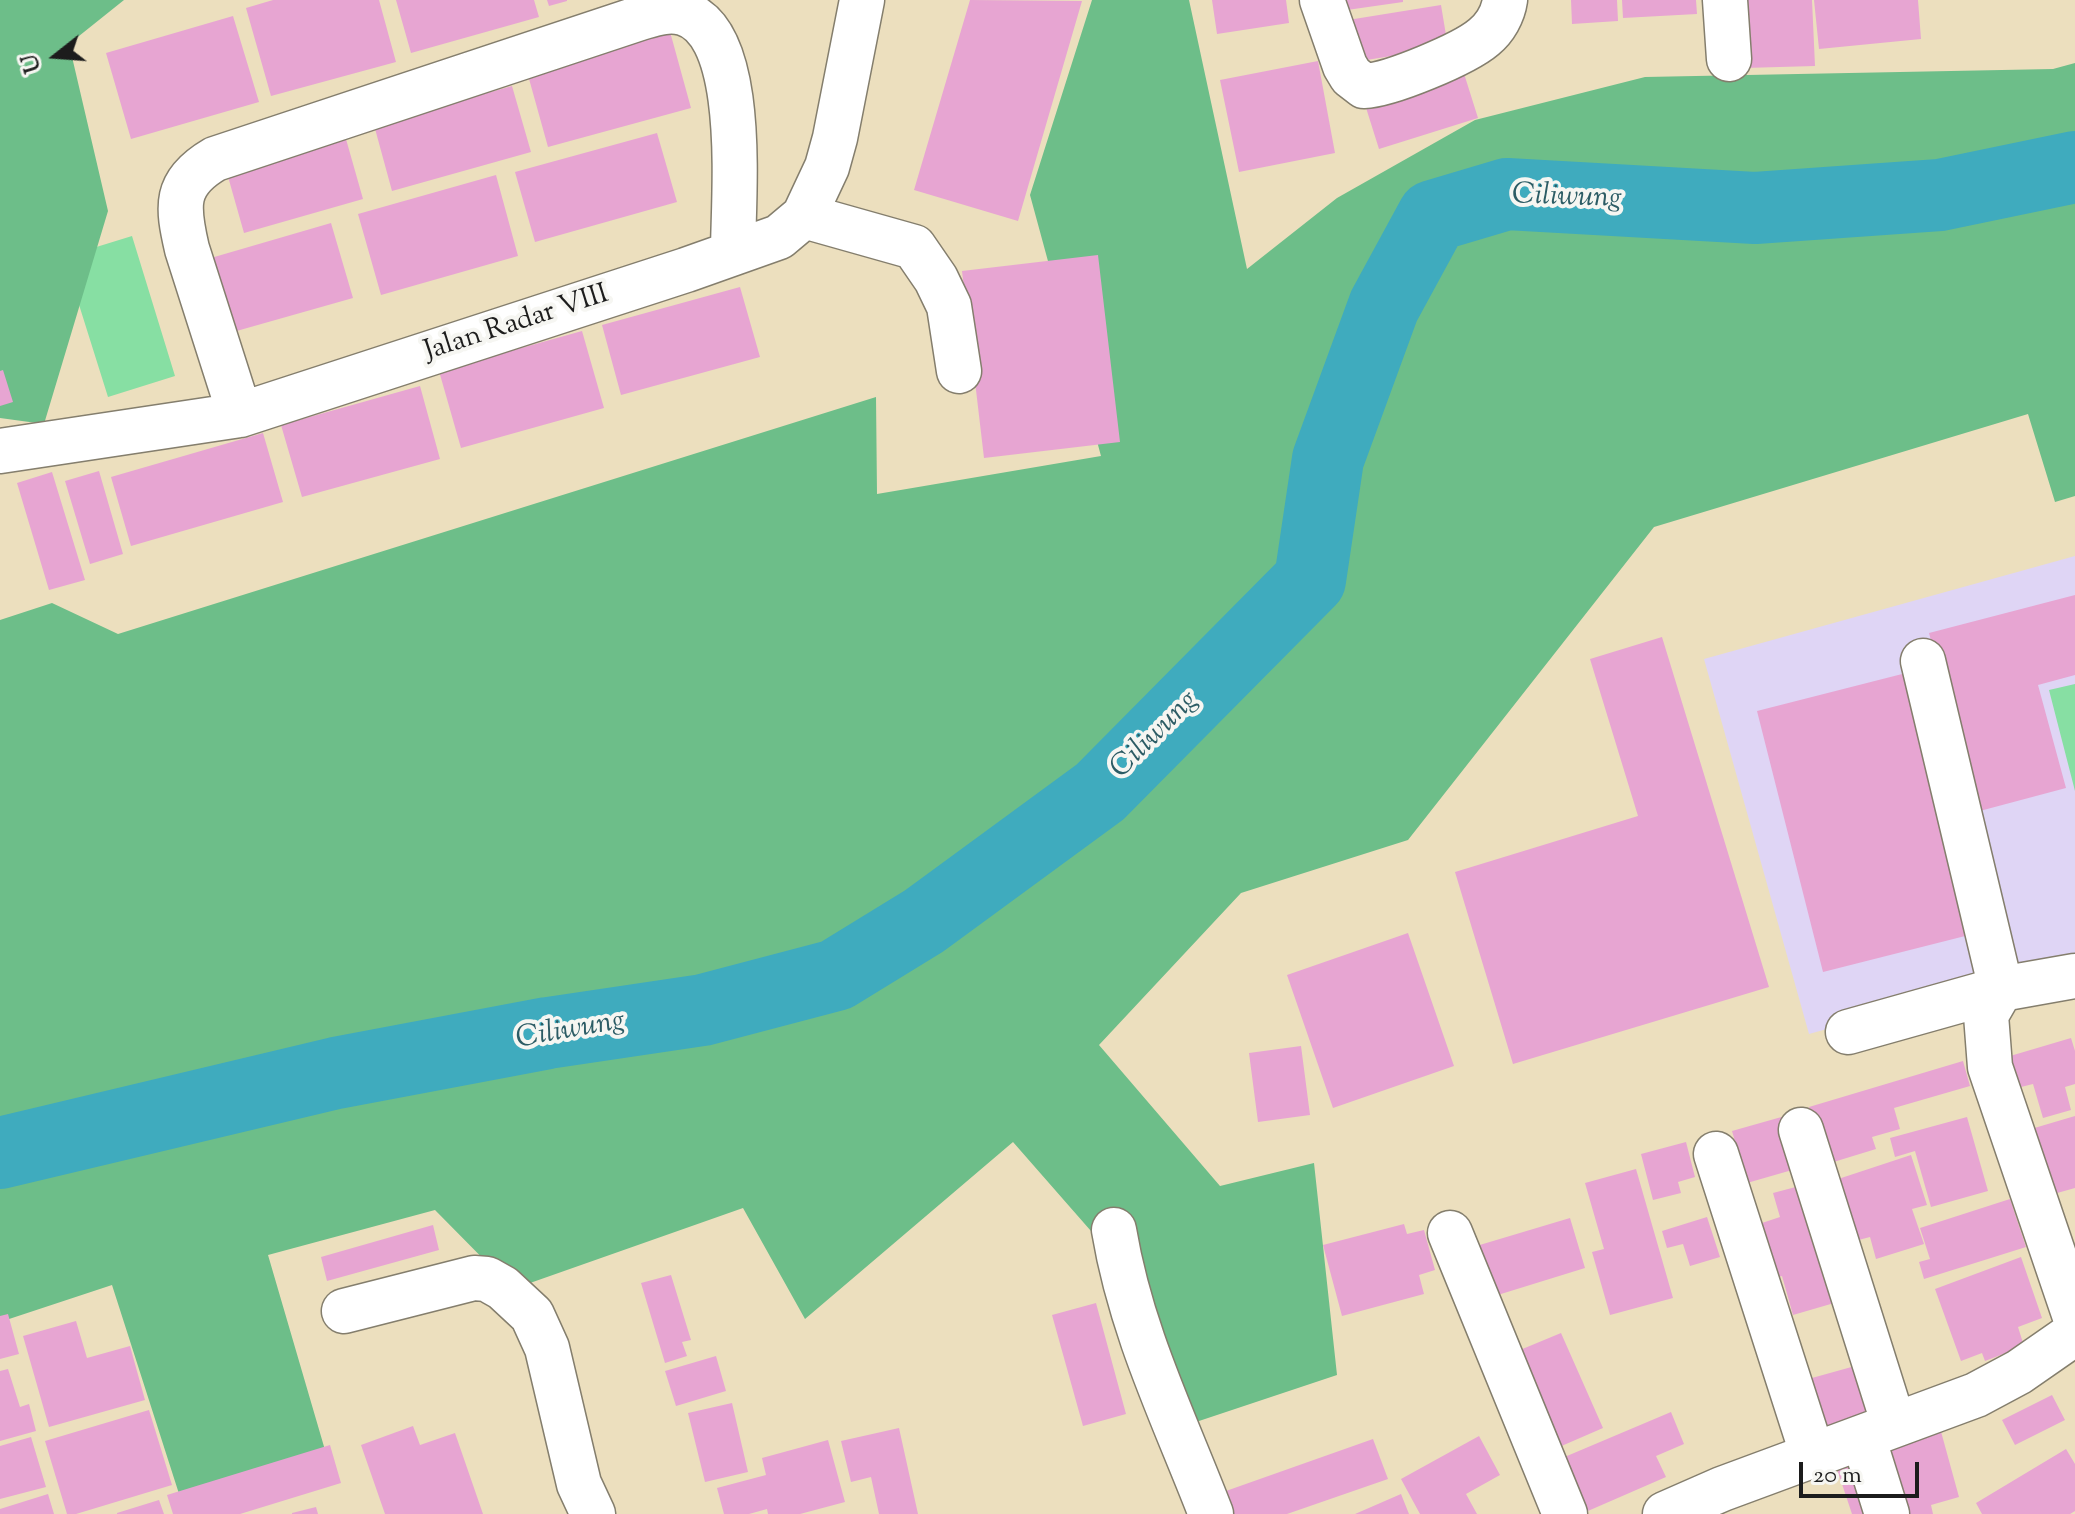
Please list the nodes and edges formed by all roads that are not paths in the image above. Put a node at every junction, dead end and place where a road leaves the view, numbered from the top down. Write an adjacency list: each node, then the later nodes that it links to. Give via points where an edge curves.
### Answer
1 (862, 0): 7 (street, Jalan Radar VIII, via 835,138)
2 (1322, 0): 3 (street, via 1345,66 1364,86 1384,83 1469,47 1503,13)
3 (1505, 0)
4 (1725, 0): 6 (street)
5 (703, 12): 8 (street, via 725,62 731,92); 10 (street, via 671,11 640,18 215,159 192,175 180,201 181,222)
6 (1729, 59)
7 (804, 216): 8 (street, Jalan Radar VIII, via 779,237); 9 (street, via 914,247 949,306)
8 (733, 253): 10 (street, Jalan Radar VIII)
9 (959, 371)
10 (240, 415): 11 (street, Jalan Radar VIII)
11 (0, 451)
12 (1923, 661): 14 (street)
13 (2075, 976): 14 (street)
14 (2001, 989): 15 (street); 21 (street, via 1986,1015 1990,1067)
15 (1848, 1032)
16 (1801, 1130): 23 (street)
17 (1716, 1154): 24 (street)
18 (1114, 1230): 26 (street, via 1122,1280 1141,1336)
19 (1450, 1233): 27 (street)
20 (344, 1311): 25 (street, via 474,1278 503,1288 532,1315 547,1348 579,1484)
21 (2075, 1317)
22 (2075, 1333): 23 (street, via 1976,1395)
23 (1879, 1431): 24 (street); 29 (street)
24 (1813, 1456): 28 (street)
25 (593, 1514)
26 (1211, 1514)
27 (1565, 1514)
28 (1665, 1514)
29 (1887, 1514)

